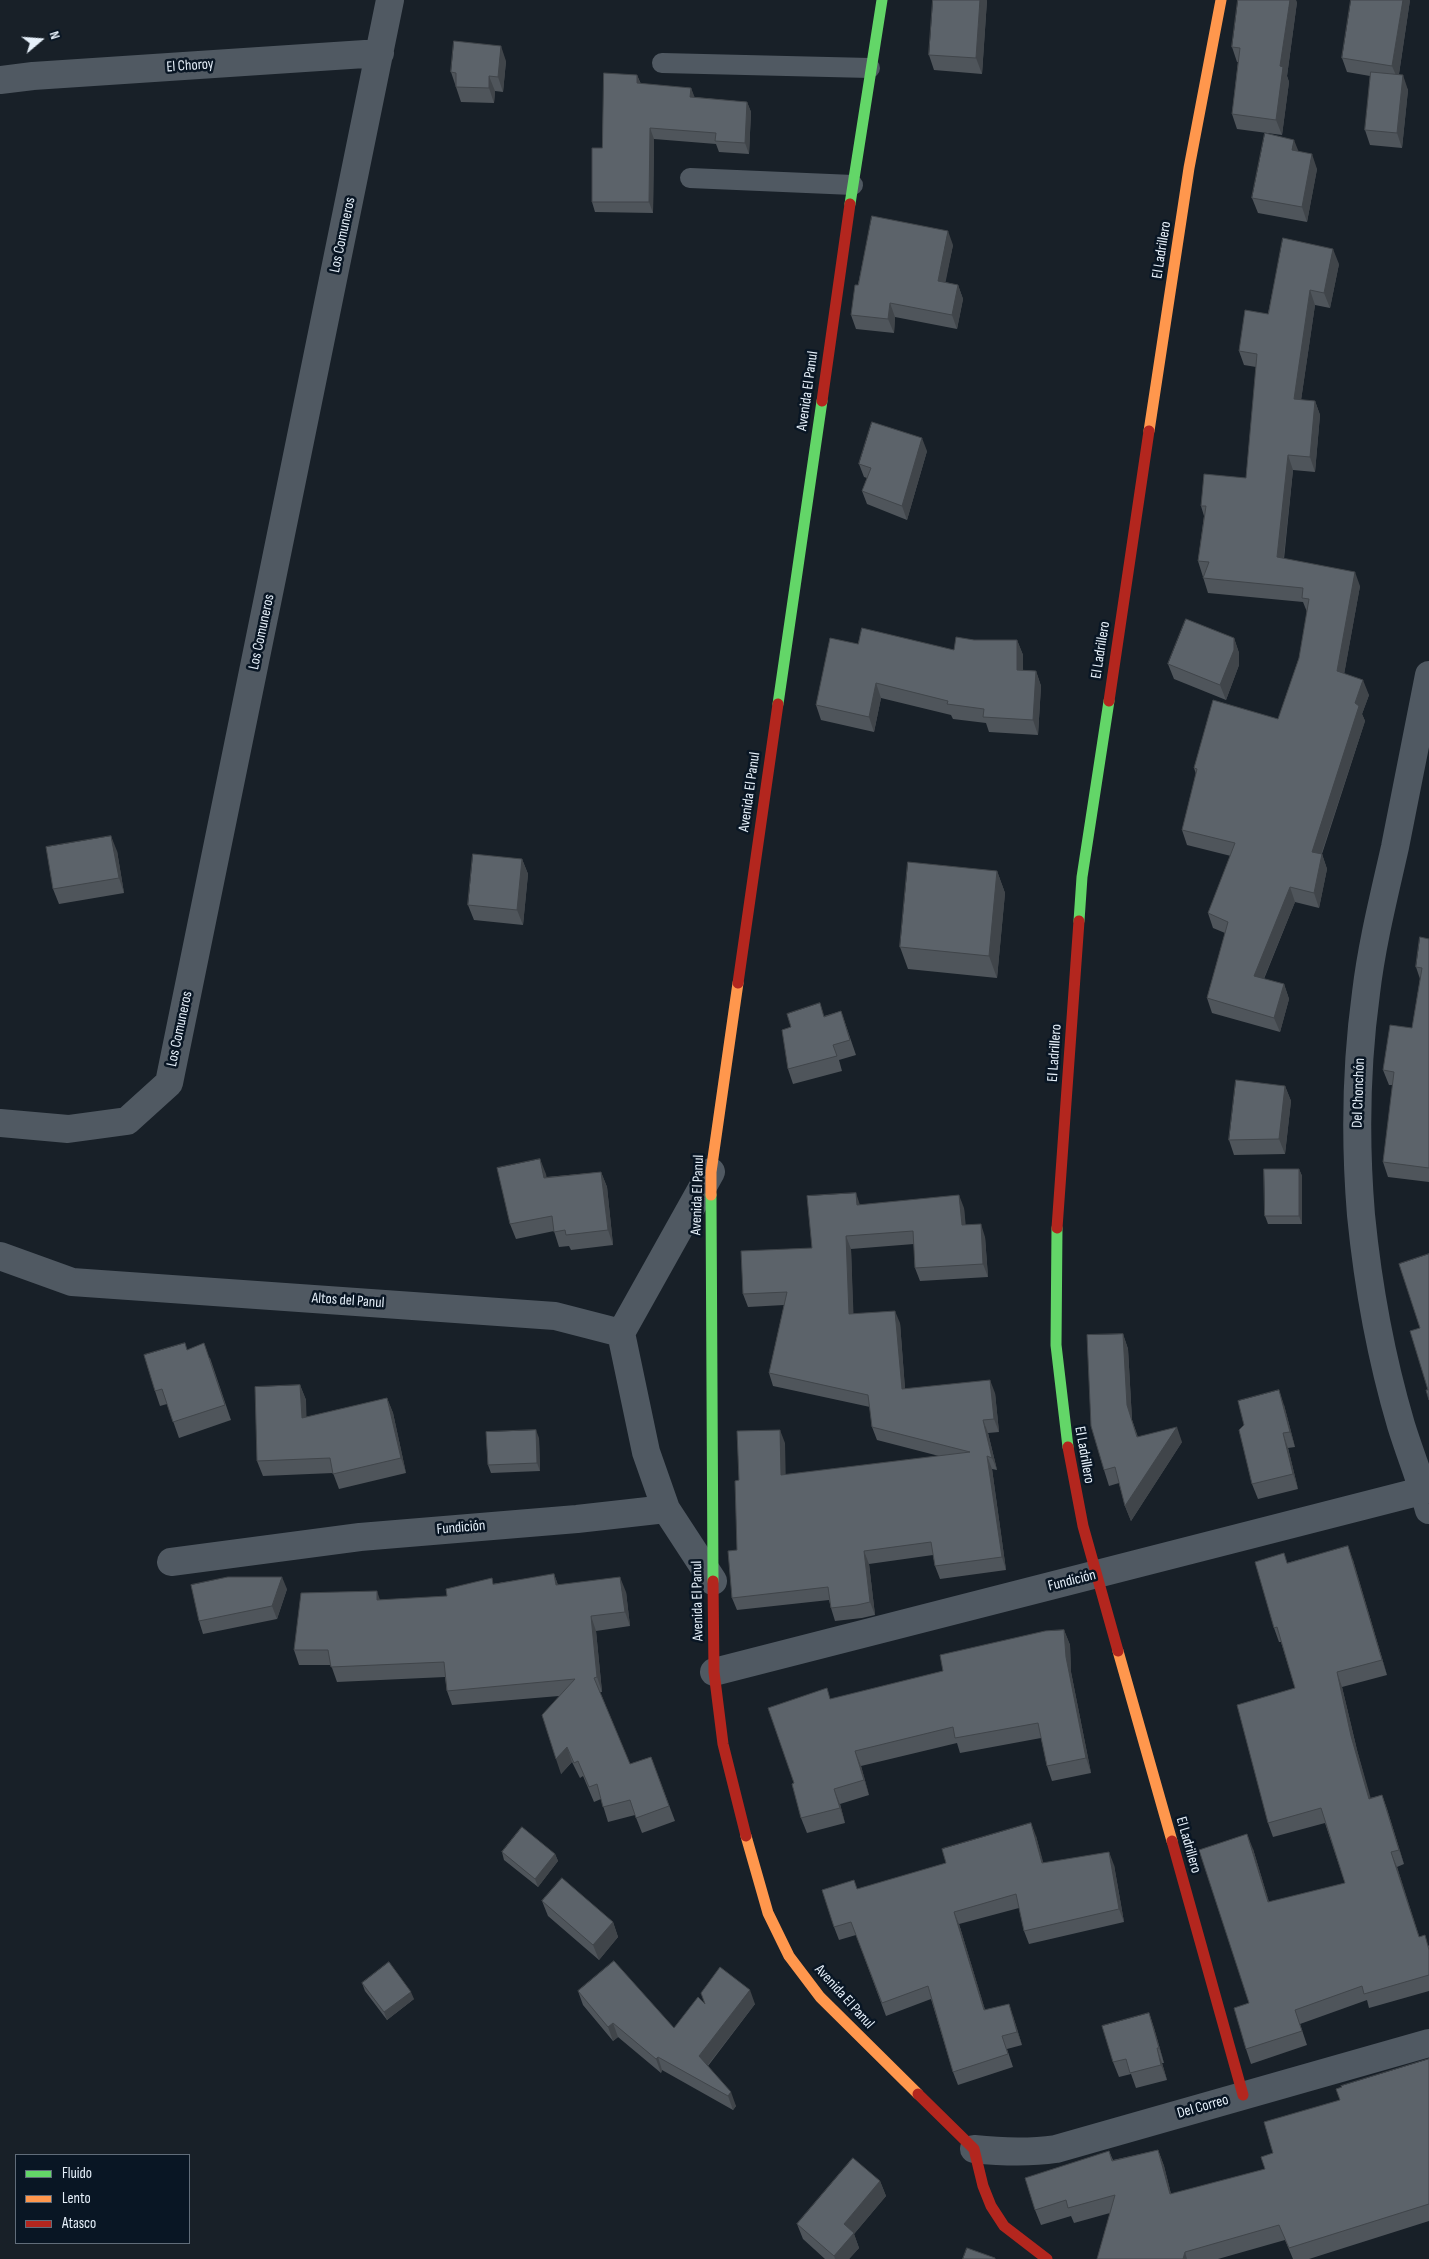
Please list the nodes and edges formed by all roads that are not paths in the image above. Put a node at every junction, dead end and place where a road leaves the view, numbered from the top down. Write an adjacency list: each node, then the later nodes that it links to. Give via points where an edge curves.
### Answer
1 (390, 0): 4 (street, Los Comuneros)
2 (882, 0): 6 (street, Avenida El Panul)
3 (1221, 0): 18 (street, El Ladrillero, via 1189,168 1082,877 1054,1288 1056,1346 1068,1450 1082,1526)
4 (380, 53): 7 (street, El Choroy); 11 (street, Los Comuneros, via 169,1083 127,1121 68,1129)
5 (662, 63): 6 (lane)
6 (870, 68): 9 (street, Avenida El Panul)
7 (0, 80)
8 (690, 178): 9 (lane)
9 (853, 185): 12 (street, Avenida El Panul)
10 (1429, 675): 15 (street, Del Chonchón, via 1377,921 1367,985 1359,1069 1358,1144 1361,1215 1384,1356 1401,1424)
11 (0, 1123)
12 (711, 1172): 14 (street); 19 (street, Avenida El Panul)
13 (0, 1256): 14 (street, Altos del Panul, via 72,1282 556,1316)
14 (621, 1333): 16 (street, via 646,1452)
15 (1427, 1496): 18 (street, Fundición)
16 (666, 1509): 17 (street, Fundición, via 360,1537); 19 (street)
17 (171, 1562)
18 (1096, 1574): 20 (street, Fundición); 22 (street, El Ladrillero)
19 (713, 1581): 20 (street, Avenida El Panul)
20 (714, 1672): 23 (street, Avenida El Panul, via 724,1744 752,1861 768,1913 789,1956 820,1997)
21 (1429, 2043): 22 (street, Del Correo)
22 (1244, 2095): 23 (street, Del Correo, via 1056,2149 1022,2152)
23 (974, 2149): 24 (street, via 983,2186 1004,2226)
24 (1047, 2259)

